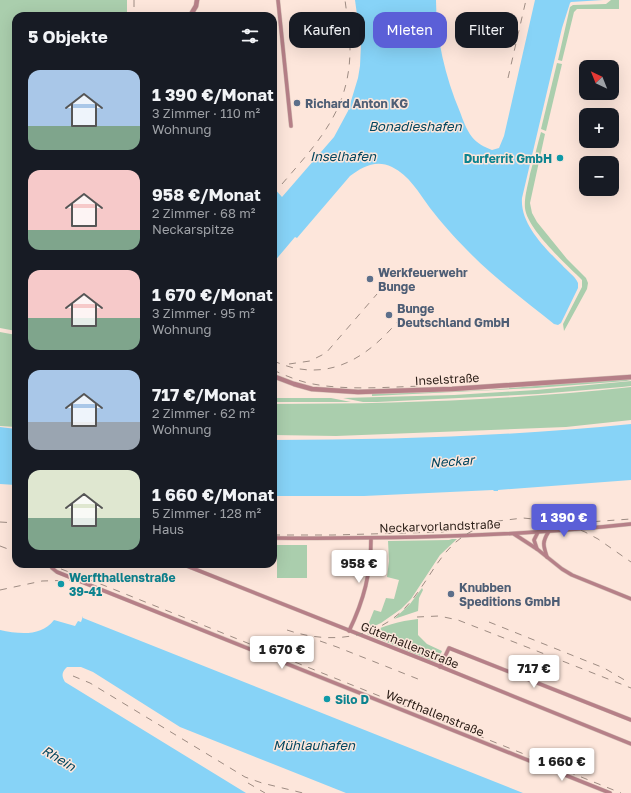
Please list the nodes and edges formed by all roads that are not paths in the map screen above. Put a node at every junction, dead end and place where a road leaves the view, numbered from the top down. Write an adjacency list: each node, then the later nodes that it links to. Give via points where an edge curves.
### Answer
1 (197, 0): 3 (street)
2 (278, 0): 4 (street)
3 (192, 12)
4 (291, 126)
5 (631, 373): 6 (street, Inselstraße)
6 (623, 376): 7 (street, Inselstraße); 8 (street, Inselstraße, via 461,389 358,392 312,389)
7 (631, 376)
8 (277, 378)
9 (631, 524): 10 (street, Neckarvorlandstraße)
10 (549, 531): 11 (street, Neckarvorlandstraße); 15 (street)
11 (538, 532): 12 (street, Neckarvorlandstraße); 15 (street); 16 (street, via 534,540)
12 (513, 534): 14 (street, Neckarvorlandstraße); 16 (street)
13 (277, 538): 14 (street, Neckarvorlandstraße)
14 (371, 538): 21 (street, via 366,587)
15 (544, 539): 17 (street)
16 (537, 549): 17 (street)
17 (548, 558): 20 (street, via 572,575)
18 (53, 568): 25 (street, Werfthallenstraße, via 57,572)
19 (196, 568): 21 (street, Güterhallenstraße)
20 (631, 599)
21 (349, 631): 22 (street, Güterhallenstraße)
22 (440, 667): 23 (street, via 449,648); 24 (street, Güterhallenstraße)
23 (631, 720)
24 (631, 744)
25 (610, 793)

